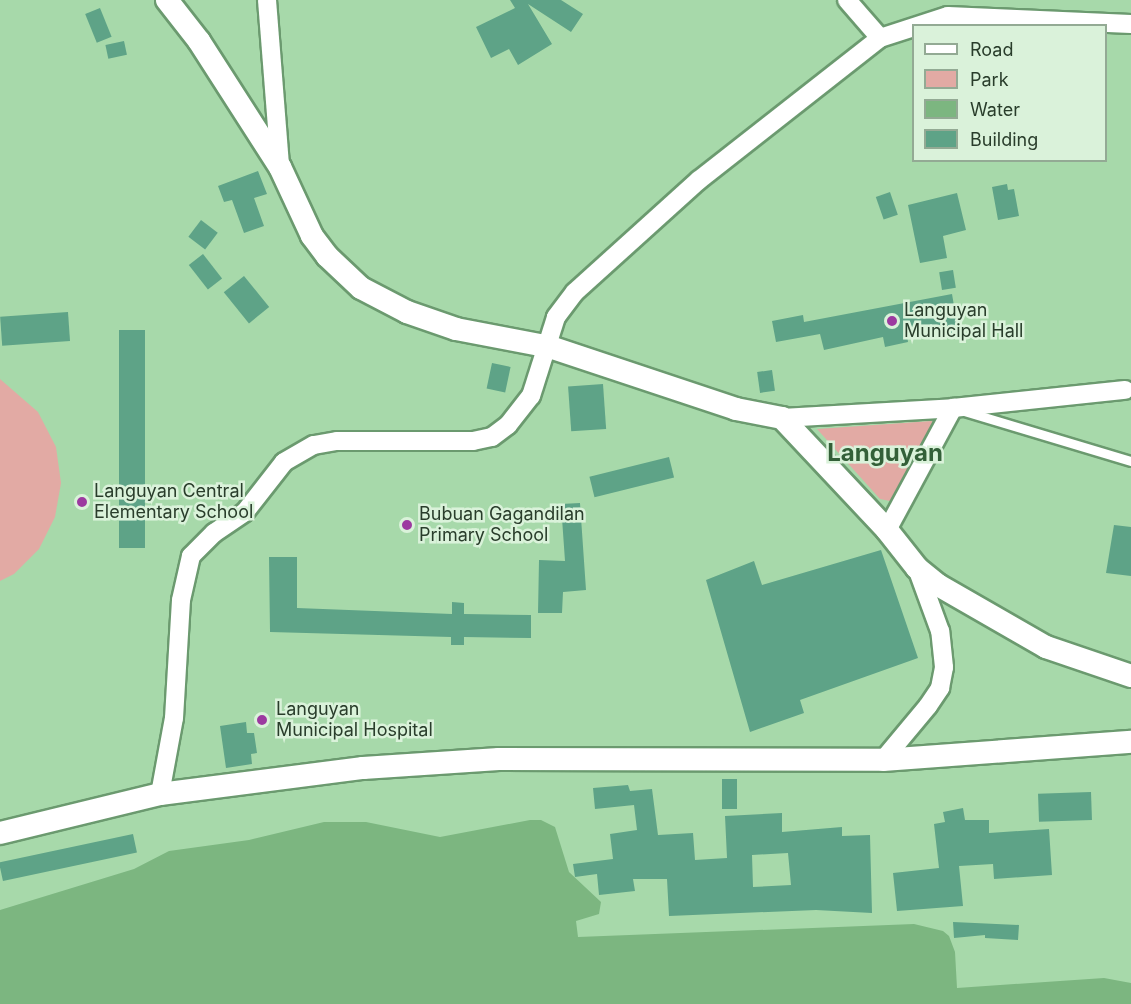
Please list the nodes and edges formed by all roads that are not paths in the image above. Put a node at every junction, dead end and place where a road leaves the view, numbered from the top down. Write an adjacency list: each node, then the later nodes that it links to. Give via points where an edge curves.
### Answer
1 (167, 0): 8 (street, via 199,41)
2 (267, 0): 8 (street)
3 (848, 0): 7 (street)
4 (923, 24): 5 (street, via 948,16)
5 (1131, 24)
6 (912, 28): 7 (street)
7 (880, 38): 9 (street, via 699,180 609,260 564,304 556,317)
8 (280, 167): 9 (street, via 312,236 361,288 427,320)
9 (549, 347): 12 (street, via 736,409); 19 (street, via 521,413 492,436 454,441 376,439 314,445 284,462 244,512 196,551 188,565 181,600 174,718)
10 (1128, 391): 11 (street)
11 (953, 408): 12 (street); 13 (lane); 14 (street)
12 (782, 418): 14 (street)
13 (1131, 461)
14 (887, 530): 15 (street)
15 (917, 568): 16 (street, via 969,606 1046,647); 18 (street, via 940,631 944,667 940,688)
16 (1131, 676)
17 (1131, 742): 18 (street)
18 (883, 760): 19 (street, via 452,761)
19 (160, 794): 20 (street)
20 (0, 833)

